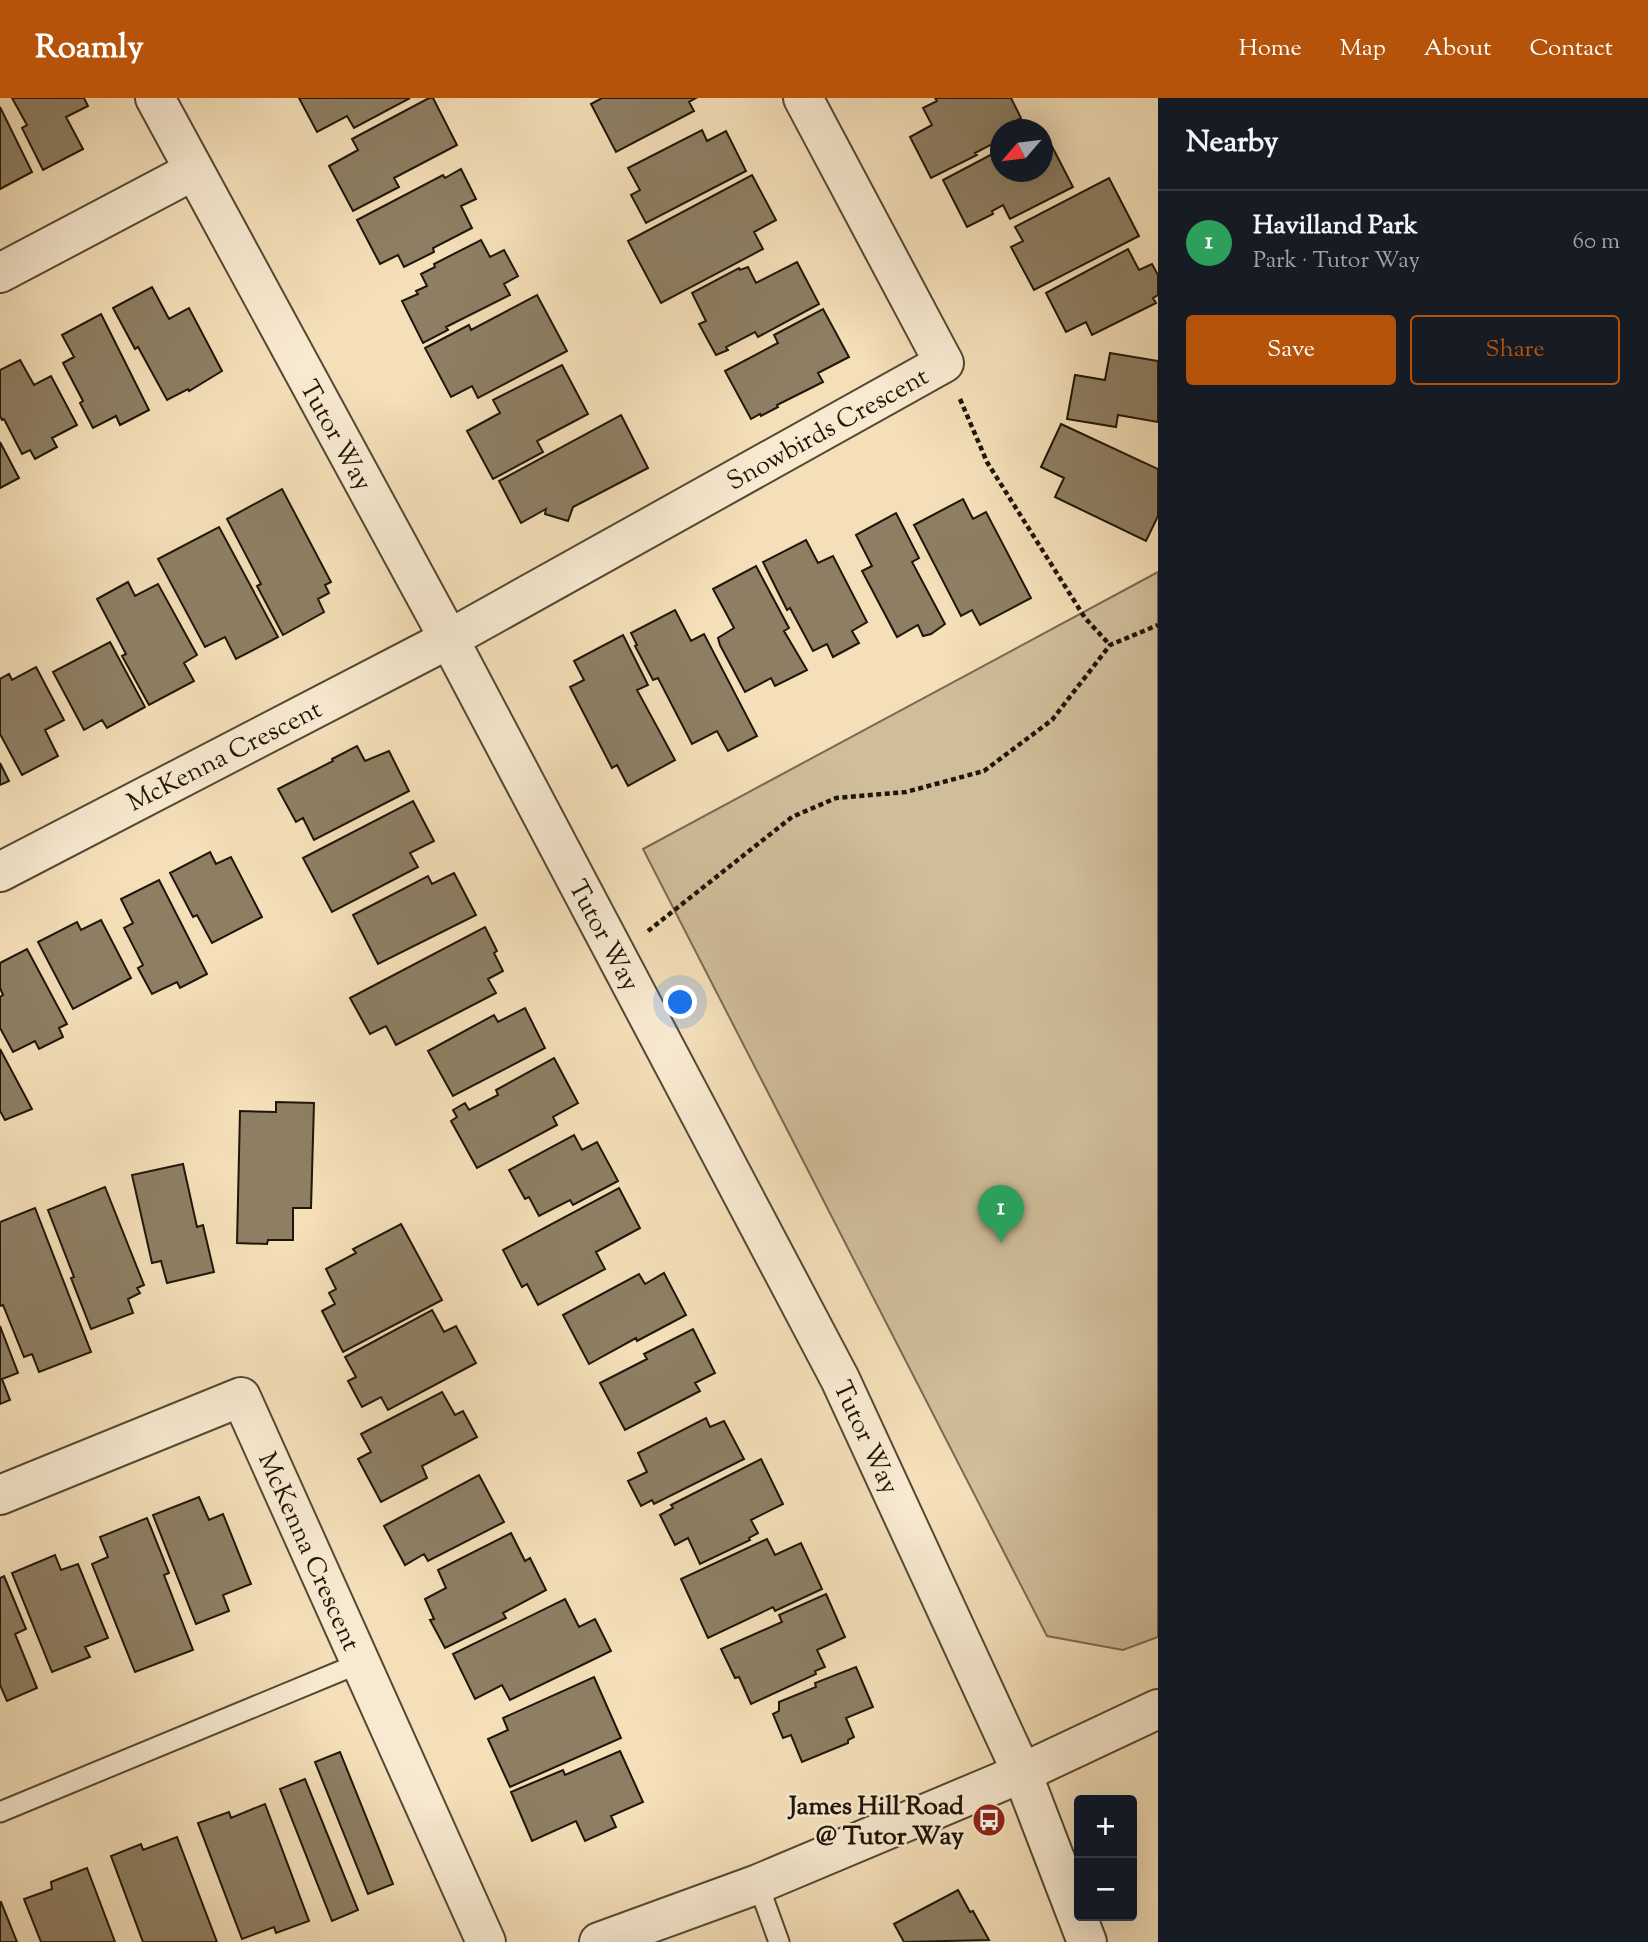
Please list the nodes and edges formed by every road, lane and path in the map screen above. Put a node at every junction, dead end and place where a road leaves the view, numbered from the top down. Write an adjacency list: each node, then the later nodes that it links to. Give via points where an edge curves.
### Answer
1 (155, 98): 3 (street, Tutor Way)
2 (803, 98): 5 (street, Snowbirds Crescent)
3 (193, 171): 4 (street); 7 (street, Tutor Way)
4 (0, 273)
5 (944, 363): 7 (street, Snowbirds Crescent); 8 (path, via 987,461 1085,618)
6 (1158, 625): 8 (path)
7 (449, 639): 9 (street, McKenna Crescent); 10 (street, Tutor Way)
8 (1110, 645): 10 (path, via 1052,720 984,771 906,792 836,798 792,817 655,927)
9 (0, 872)
10 (613, 951): 14 (street, Tutor Way, via 840,1379)
11 (0, 1495): 12 (street, McKenna Crescent, via 241,1397)
12 (360, 1662): 15 (lane); 17 (street, McKenna Crescent)
13 (1158, 1709): 14 (street)
14 (1022, 1773): 16 (street); 20 (street, Tutor Way)
15 (0, 1812)
16 (758, 1884): 18 (street); 19 (lane)
17 (486, 1942)
18 (599, 1942)
19 (779, 1942)
20 (1087, 1942)

